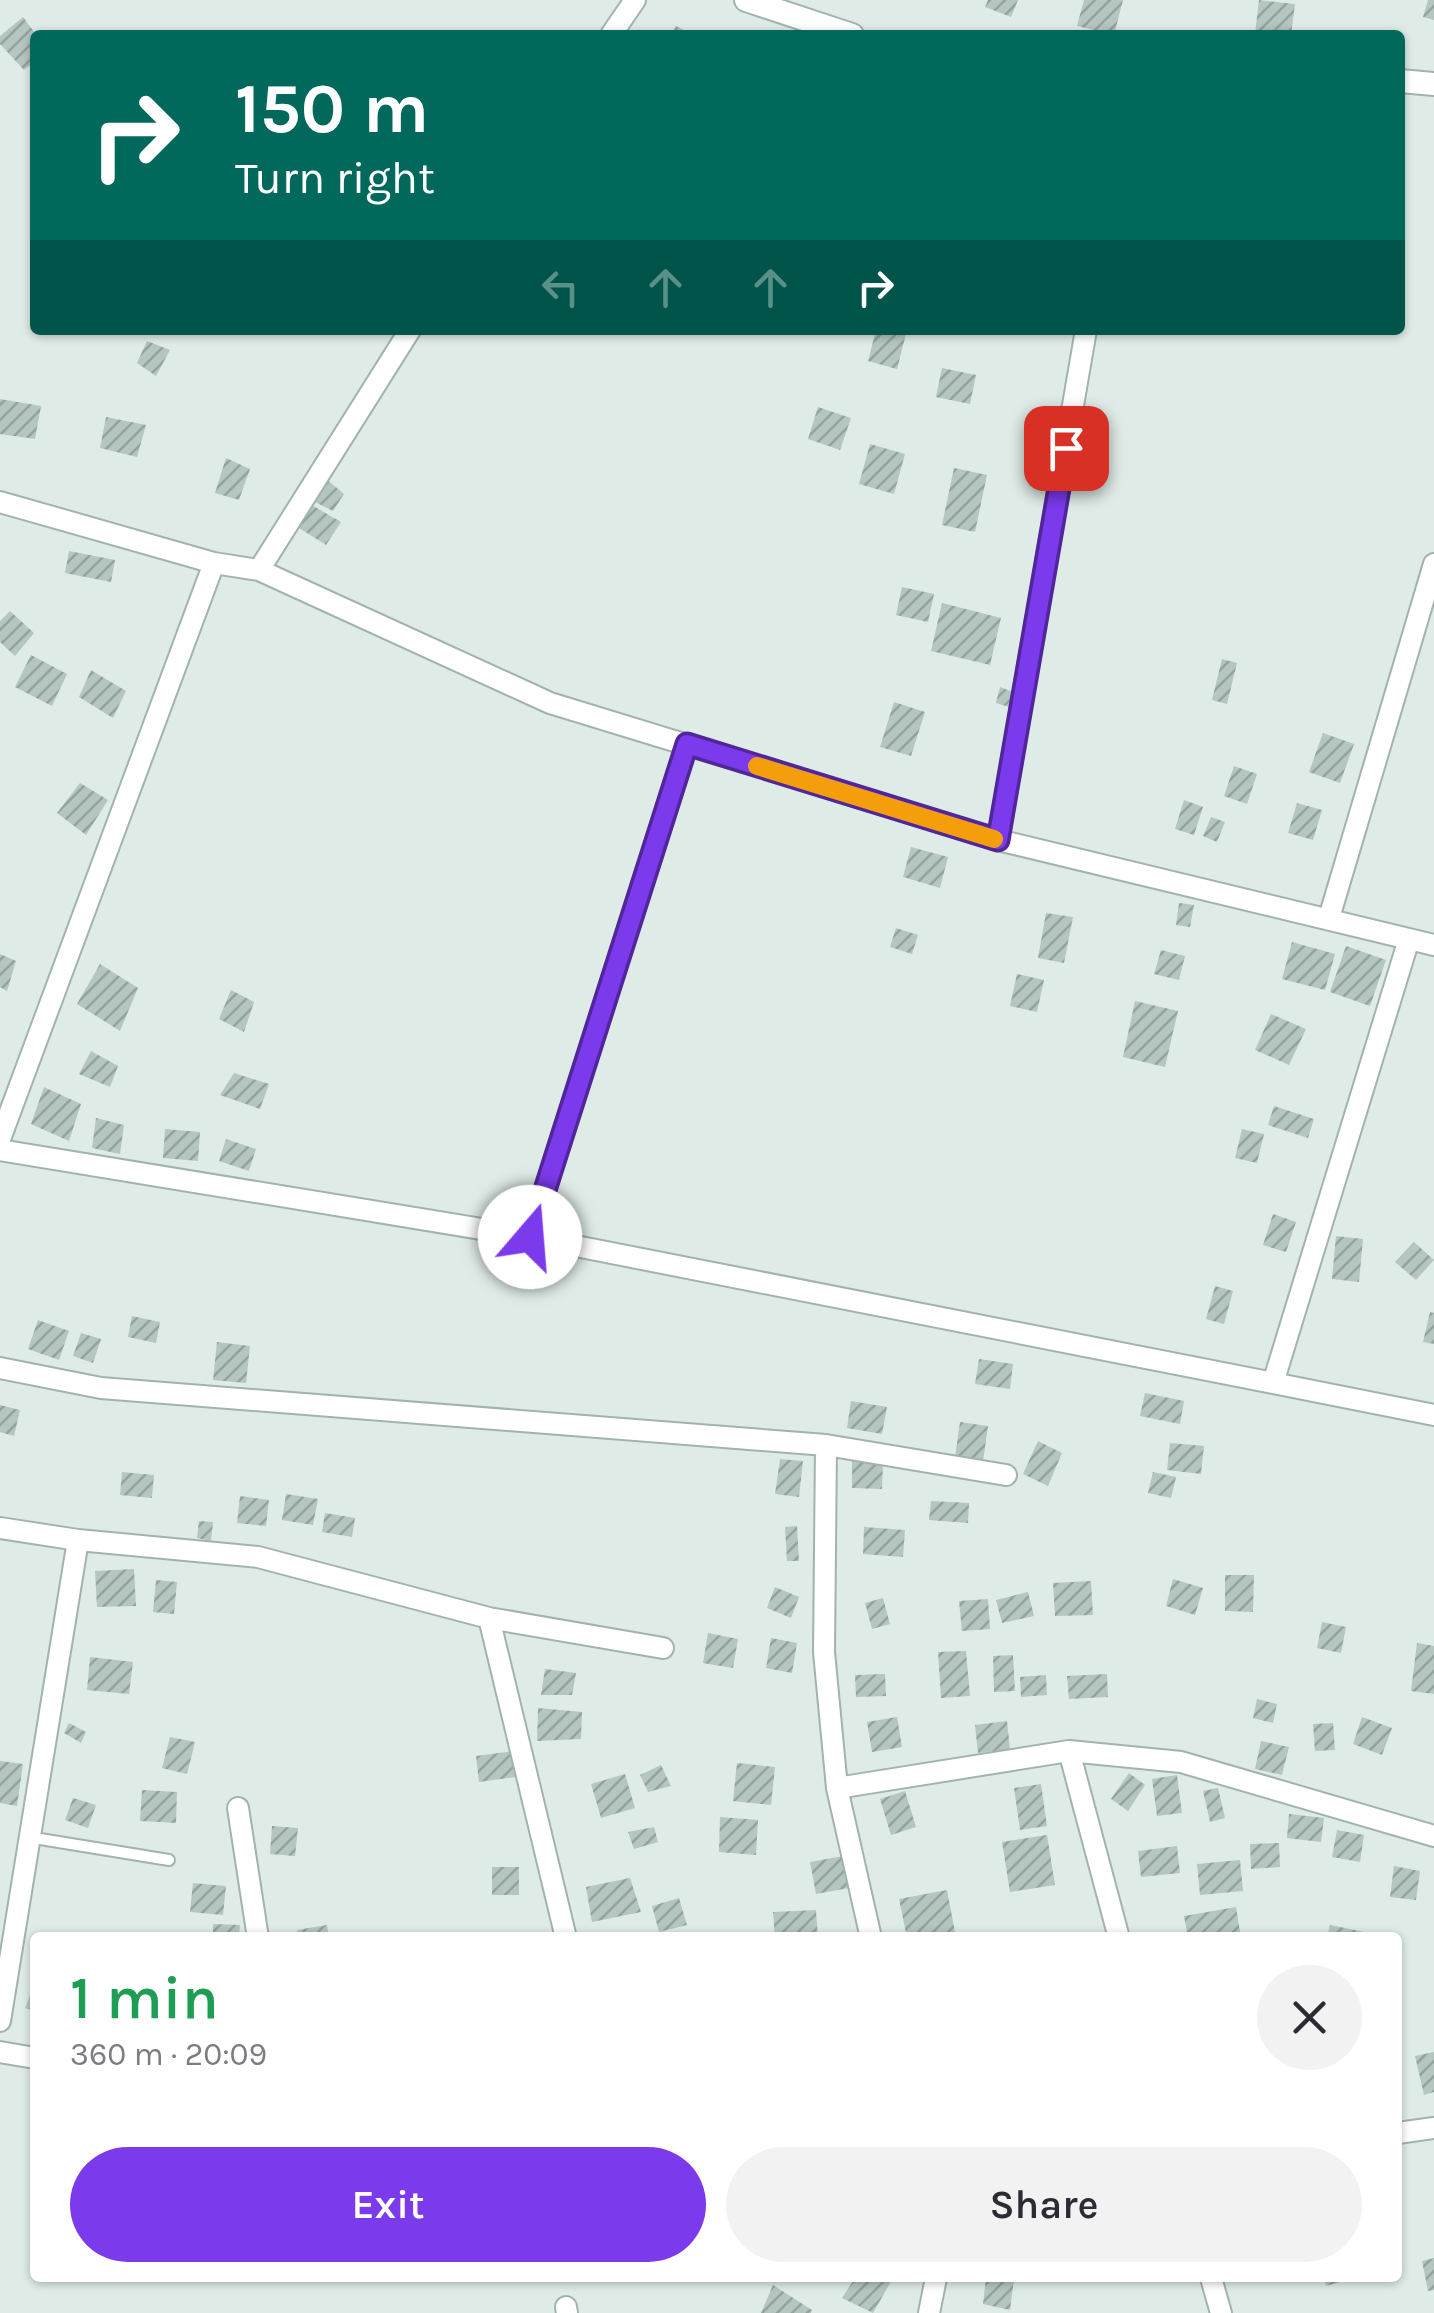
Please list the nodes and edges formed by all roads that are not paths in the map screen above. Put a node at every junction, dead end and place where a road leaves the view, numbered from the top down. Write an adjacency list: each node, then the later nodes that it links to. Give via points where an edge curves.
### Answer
1 (635, 0): 3 (street)
2 (746, 0): 4 (street)
3 (614, 30)
4 (837, 30)
5 (1405, 81): 6 (street)
6 (1434, 84)
7 (407, 335): 12 (street)
8 (1085, 335): 14 (street)
9 (0, 502): 10 (street)
10 (214, 563): 12 (street); 18 (street)
11 (1434, 564): 15 (street)
12 (259, 570): 13 (street, via 550,703)
13 (687, 744): 14 (street); 20 (street)
14 (998, 840): 15 (street)
15 (1329, 918): 16 (street)
16 (1409, 938): 17 (street); 22 (street)
17 (1434, 945)
18 (0, 1139)
19 (0, 1150): 20 (street)
20 (530, 1237): 22 (street)
21 (0, 1368): 24 (street, via 101,1388)
22 (1273, 1384): 23 (street)
23 (1434, 1416)
24 (826, 1445): 25 (street); 31 (street, via 824,1652)
25 (1006, 1475)
26 (0, 1528): 27 (street)
27 (78, 1540): 28 (street, via 258,1558); 33 (street)
28 (488, 1618): 29 (street); 37 (street)
29 (664, 1648)
30 (1069, 1752): 31 (street); 34 (street, via 1181,1762); 39 (street)
31 (837, 1788): 38 (street)
32 (238, 1808): 36 (street)
33 (28, 1836): 35 (lane); 40 (street)
34 (1434, 1836)
35 (170, 1860)
36 (257, 1932)
37 (565, 1932)
38 (870, 1932)
39 (1117, 1932)
40 (0, 2022)
41 (0, 2052): 42 (street)
42 (30, 2057)
43 (1434, 2128): 44 (street)
44 (1402, 2132)
45 (935, 2282): 47 (street)
46 (1212, 2282): 48 (street)
47 (928, 2313)
48 (1221, 2313)

